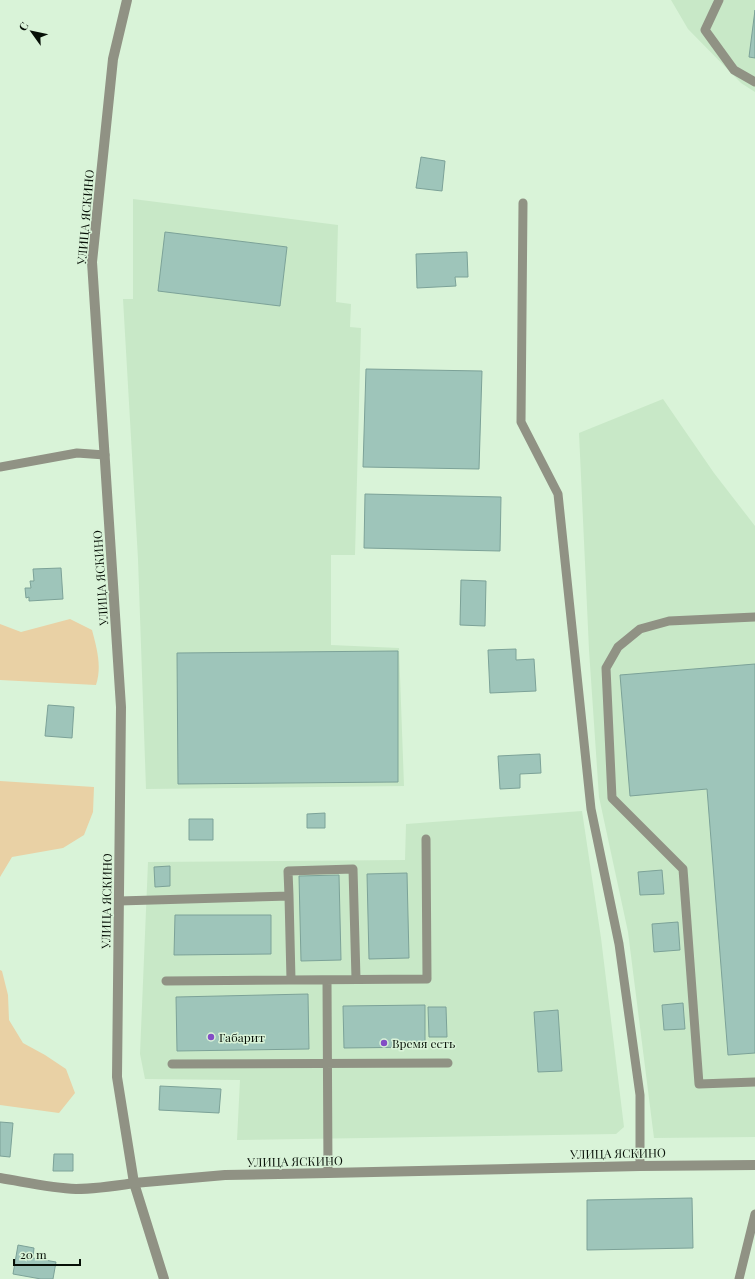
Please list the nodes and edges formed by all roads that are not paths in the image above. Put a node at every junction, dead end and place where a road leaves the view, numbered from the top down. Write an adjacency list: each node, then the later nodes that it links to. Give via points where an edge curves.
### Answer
1 (127, 0): 5 (street, УЛИЦА ЯСКИНО, via 114,59 92,262)
2 (719, 0): 3 (lane, via 705,30 734,70)
3 (755, 82)
4 (523, 203): 20 (lane, via 521,422 558,494 591,809 619,944 640,1095)
5 (105, 454): 6 (lane, via 77,453); 10 (street, УЛИЦА ЯСКИНО, via 121,707)
6 (0, 467)
7 (755, 617): 18 (lane, via 670,621 640,629 618,647 606,668 612,798 683,869 700,1084)
8 (426, 839): 13 (lane, via 427,979)
9 (289, 896): 10 (lane); 11 (lane); 13 (lane, via 288,871 353,869)
10 (118, 901): 23 (street, УЛИЦА ЯСКИНО, via 117,1077)
11 (291, 980): 12 (lane); 14 (lane)
12 (327, 980): 13 (lane); 15 (lane)
13 (356, 980)
14 (166, 981)
15 (328, 1063): 16 (lane); 17 (lane); 21 (lane)
16 (448, 1063)
17 (172, 1064)
18 (755, 1082)
19 (755, 1165): 20 (street, УЛИЦА ЯСКИНО)
20 (640, 1166): 21 (street, УЛИЦА ЯСКИНО)
21 (328, 1174): 23 (street, УЛИЦА ЯСКИНО, via 225,1175)
22 (0, 1178): 23 (street, via 76,1189)
23 (134, 1182): 25 (street)
24 (755, 1214): 26 (lane)
25 (164, 1279)
26 (739, 1279)

